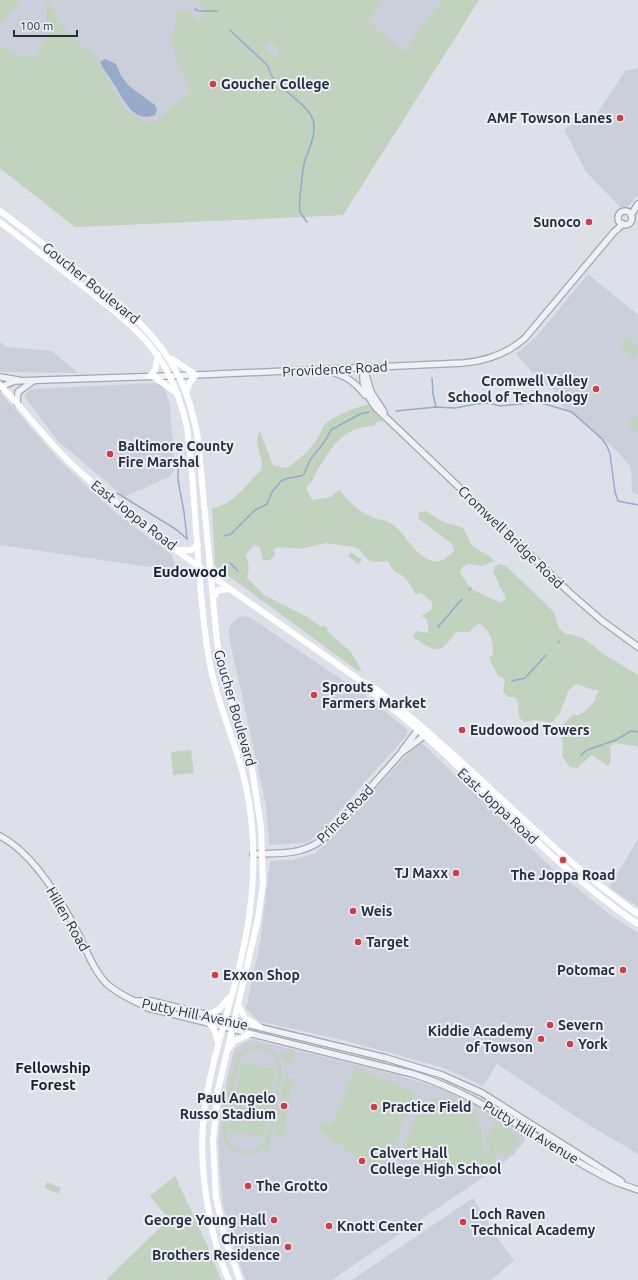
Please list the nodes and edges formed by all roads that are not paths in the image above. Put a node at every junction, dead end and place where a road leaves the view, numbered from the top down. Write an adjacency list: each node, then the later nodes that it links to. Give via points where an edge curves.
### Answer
1 (638, 204): 3 (street)
2 (0, 211): 6 (main road, Goucher Boulevard, via 131,313)
3 (630, 213): 5 (street, via 631,221); 5 (street, via 623,211 620,214)
4 (0, 222): 7 (main road, Goucher Boulevard, via 132,326)
5 (621, 223): 8 (street, Providence Road, via 534,329 506,352 493,358 471,362)
6 (166, 354): 10 (main road); 13 (main road, Goucher Boulevard)
7 (158, 355): 11 (main road); 12 (main road, Goucher Boulevard)
8 (364, 368): 9 (street, Providence Road); 20 (street, Cromwell Bridge Road, via 363,382); 22 (street, Cromwell Bridge Road, via 371,392)
9 (322, 370): 10 (street, Providence Road); 20 (street, via 340,374 352,381)
10 (196, 375): 13 (street, Providence Road); 18 (main road)
11 (151, 376): 12 (street, Providence Road); 16 (street, Providence Road); 19 (main road)
12 (170, 376): 13 (street, Providence Road); 19 (main road, Goucher Boulevard)
13 (179, 376): 18 (main road, Goucher Boulevard)
14 (0, 377): 15 (street)
15 (22, 381): 16 (street, Providence Road); 17 (street, Providence Road)
16 (34, 381): 21 (street, via 18,392)
17 (1, 386): 21 (main road, East Joppa Road)
18 (186, 393): 26 (main road, Goucher Boulevard, via 198,439)
19 (178, 394): 23 (main road, Goucher Boulevard, via 187,427)
20 (370, 401): 22 (street, Cromwell Bridge Road)
21 (17, 403): 24 (main road, East Joppa Road, via 78,471)
22 (390, 421): 29 (street, Cromwell Bridge Road, via 568,592 600,620)
23 (198, 545): 24 (main road, via 191,550); 25 (main road, Goucher Boulevard)
24 (179, 550): 25 (main road, East Joppa Road)
25 (199, 565): 26 (main road, East Joppa Road); 34 (main road, Goucher Boulevard, via 210,662 244,781)
26 (210, 573): 27 (main road, East Joppa Road); 28 (main road, Goucher Boulevard)
27 (233, 590): 28 (main road, via 218,590); 30 (main road, East Joppa Road, via 362,682 366,688)
28 (212, 599): 35 (main road, Goucher Boulevard, via 226,684 255,781 261,821)
29 (638, 647)
30 (420, 728): 31 (main road, East Joppa Road); 32 (street, Prince Road); 36 (main road, East Joppa Road)
31 (424, 736): 32 (street, Prince Road); 37 (main road, East Joppa Road, via 559,863)
32 (401, 753): 35 (street, Prince Road, via 318,844 295,853)
33 (0, 836): 41 (street, Hillen Road, via 22,853 50,887 74,925 100,976 113,989)
34 (253, 854): 35 (street, Prince Road); 40 (main road, Goucher Boulevard, via 248,922)
35 (262, 854): 42 (main road, Goucher Boulevard, via 258,919)
36 (616, 899): 37 (main road); 38 (main road, East Joppa Road)
37 (611, 906): 39 (main road, East Joppa Road)
38 (638, 914)
39 (638, 924)
40 (232, 994): 43 (main road, via 218,1010); 44 (main road, Goucher Boulevard)
41 (136, 1001): 43 (street, Putty Hill Avenue); 46 (street, Putty Hill Avenue, via 148,1008)
42 (239, 1006): 45 (main road, Goucher Boulevard); 48 (main road, via 245,1018)
43 (208, 1015): 44 (street, Putty Hill Avenue)
44 (226, 1019): 45 (street, Putty Hill Avenue); 47 (main road, Goucher Boulevard)
45 (235, 1021): 48 (street, Putty Hill Avenue); 49 (main road, Goucher Boulevard)
46 (209, 1023): 47 (street, Putty Hill Avenue); 51 (main road, via 217,1035)
47 (224, 1027): 49 (street, Putty Hill Avenue); 51 (main road, Goucher Boulevard)
48 (260, 1027): 53 (street, Putty Hill Avenue, via 420,1067 455,1080 487,1096)
49 (233, 1029): 50 (street, Putty Hill Avenue); 52 (main road, Goucher Boulevard)
50 (250, 1034): 52 (main road, via 234,1041); 53 (street, Putty Hill Avenue, via 440,1083 486,1105 608,1178)
51 (219, 1046): 55 (main road, Goucher Boulevard, via 204,1113 203,1165 213,1234)
52 (228, 1050): 56 (main road, Goucher Boulevard, via 215,1110 214,1175 222,1226)
53 (623, 1183): 54 (street, Putty Hill Avenue)
54 (638, 1190)
55 (229, 1280)
56 (240, 1280)

